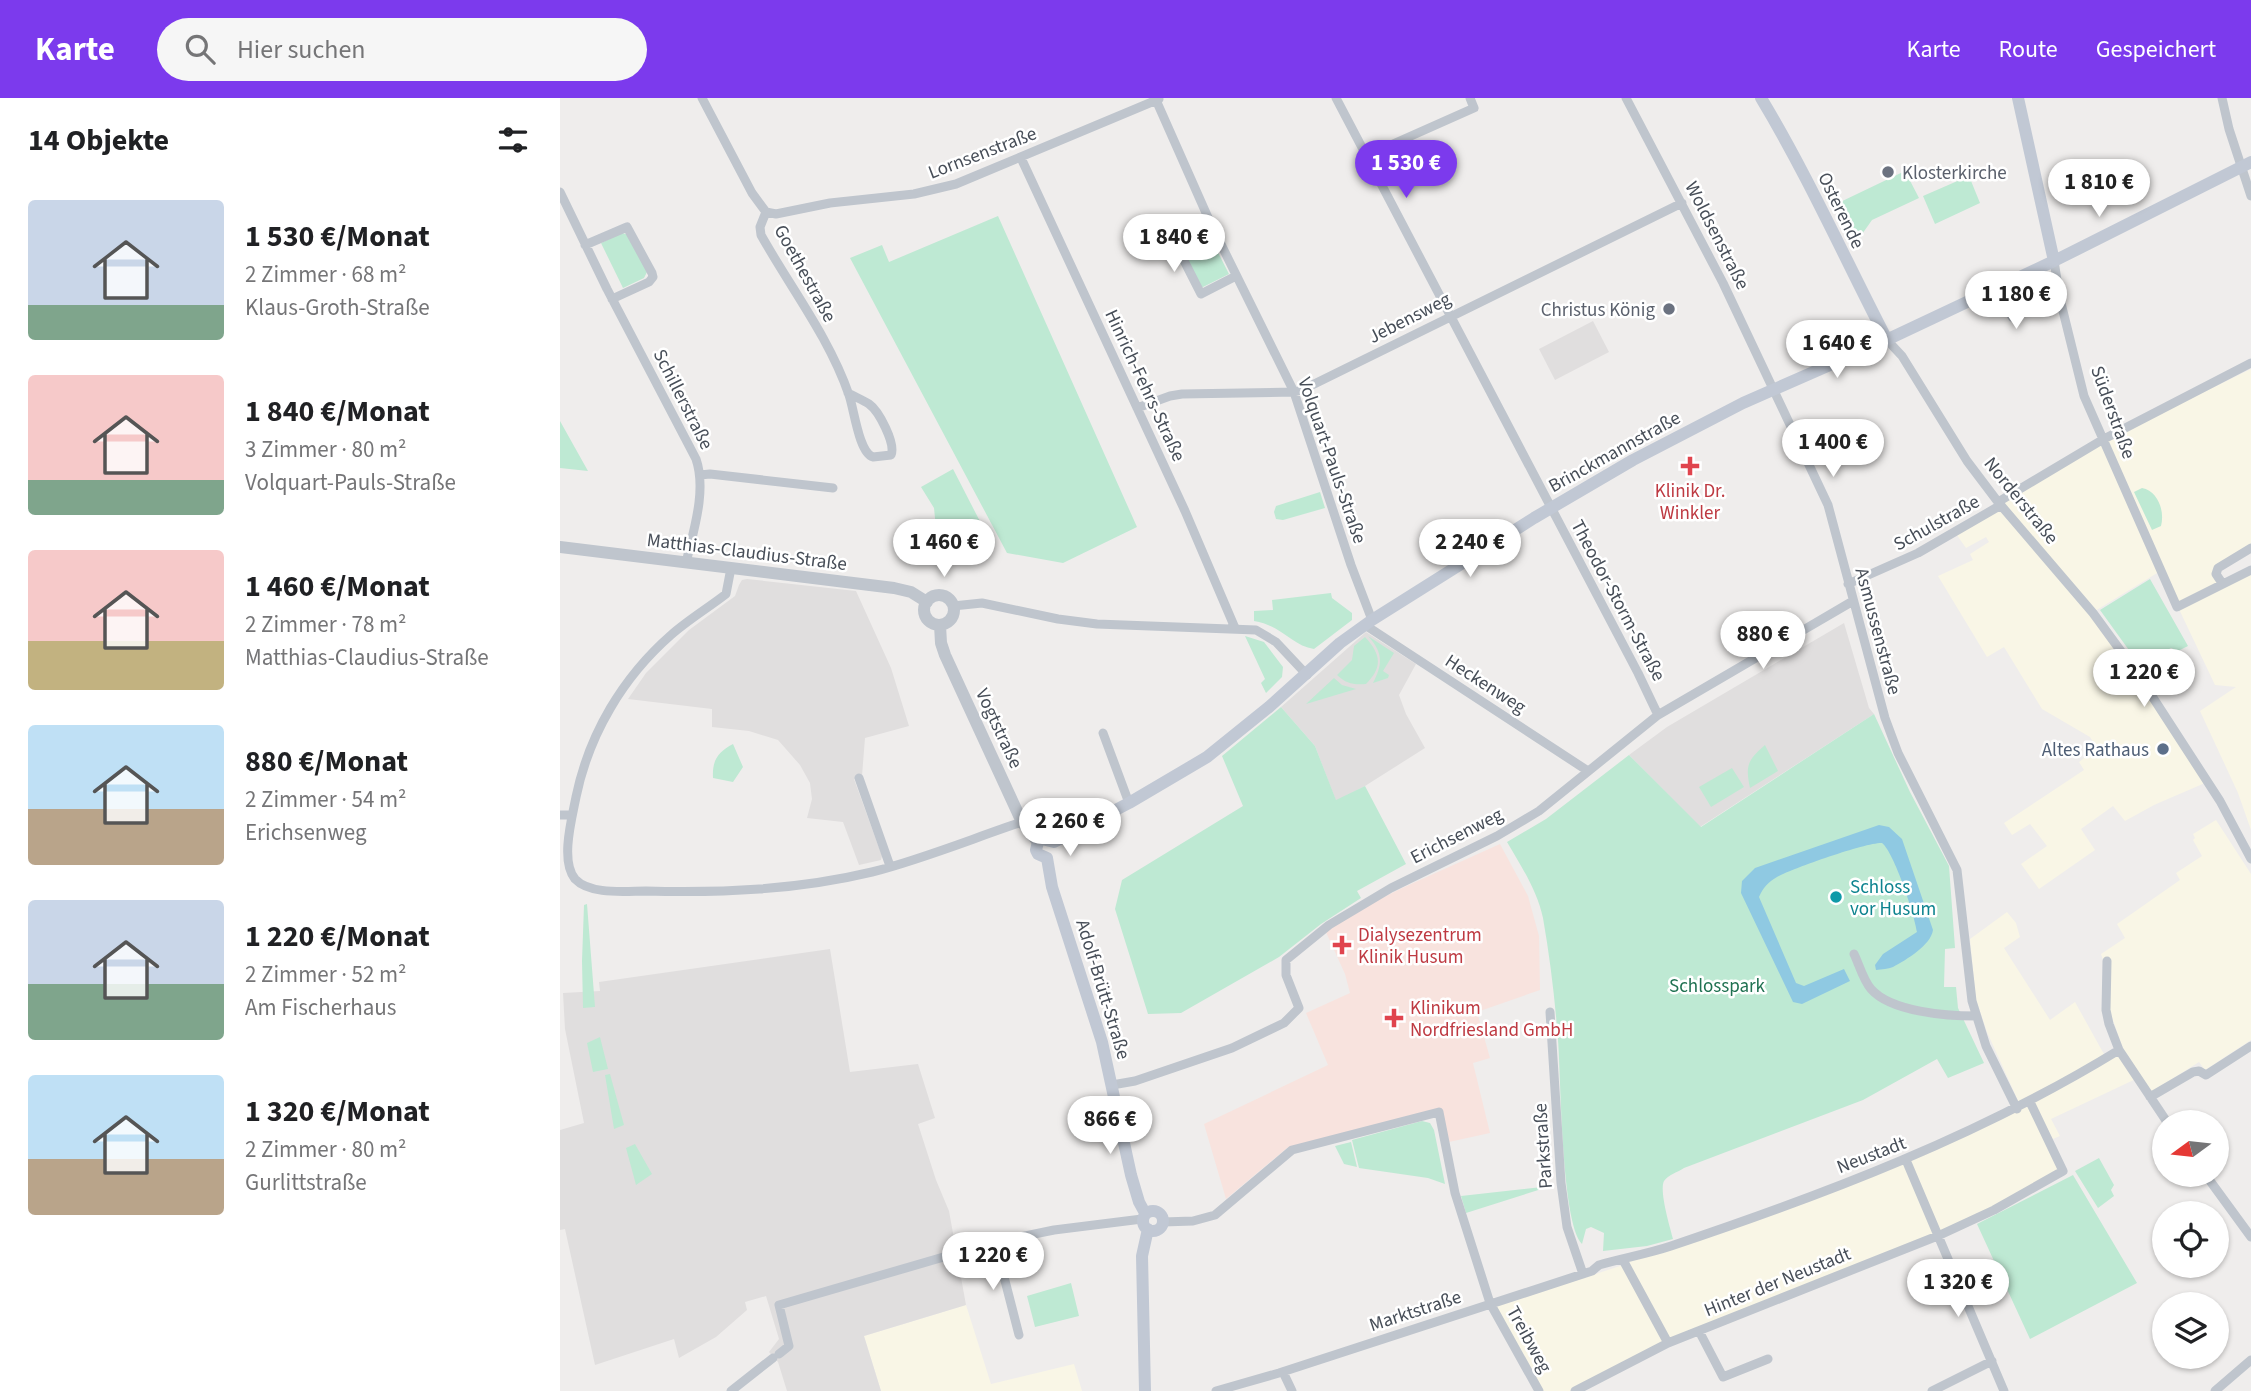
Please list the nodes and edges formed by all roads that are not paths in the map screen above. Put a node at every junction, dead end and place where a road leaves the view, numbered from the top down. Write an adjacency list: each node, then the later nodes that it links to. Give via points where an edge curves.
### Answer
1 (702, 98): 15 (street, Goethestraße)
2 (1336, 98): 9 (street, Theodor-Storm-Straße)
3 (1470, 98): 9 (street, via 1474,108)
4 (1626, 98): 14 (street, Woldsenstraße)
5 (1761, 98): 24 (main road, Osterende, via 1792,149)
6 (2018, 98): 18 (main road, Süderstraße)
7 (2222, 98): 11 (street)
8 (1158, 99): 10 (street, Lornsenstraße); 16 (street, Volquart-Pauls-Straße)
9 (1366, 156): 23 (street, Theodor-Storm-Straße)
10 (1021, 158): 15 (street, Lornsenstraße, via 927,191); 29 (street, Hinrich-Fehrs-Straße)
11 (2247, 165): 13 (street); 18 (main road, Brinckmannstraße)
12 (560, 192): 17 (street, Schillerstraße)
13 (2251, 195)
14 (1682, 203): 23 (street, Jebensweg); 26 (street, Woldsenstraße)
15 (766, 212): 28 (street, Goethestraße, via 761,235 817,329)
16 (1210, 222): 19 (street, Volquart-Pauls-Straße); 19 (street, via 1174,241 1201,294)
17 (585, 245): 21 (street, Schillerstraße); 21 (street, via 626,227 652,273 649,282)
18 (2054, 261): 20 (main road, Brinckmannstraße); 22 (street, Süderstraße)
19 (1236, 276): 27 (street, Volquart-Pauls-Straße)
20 (1998, 288): 22 (street, via 2012,317); 24 (main road, Brinckmannstraße)
21 (612, 299): 31 (street, Schillerstraße, via 693,452)
22 (2060, 299): 30 (street, Süderstraße, via 2084,396)
23 (1450, 316): 27 (street, Jebensweg); 34 (street, Theodor-Storm-Straße)
24 (1887, 340): 26 (main road, Brinckmannstraße); 33 (street, Norderstraße)
25 (2251, 363): 30 (street, Schulstraße)
26 (1774, 390): 34 (main road, Brinckmannstraße, via 1637,458); 41 (street, Asmussenstraße, via 1828,505)
27 (1294, 392): 29 (street, Jebensweg, via 1182,394); 45 (street, Volquart-Pauls-Straße)
28 (848, 393): 28 (street, Goethestraße, via 867,455 891,456 893,445 875,410)
29 (1137, 408): 47 (street, Hinrich-Fehrs-Straße)
30 (2102, 440): 33 (street, Schulstraße); 40 (street, Süderstraße, via 2177,607)
31 (700, 475): 32 (street); 37 (street, Schillerstraße)
32 (833, 488)
33 (2000, 504): 41 (street, Schulstraße, via 1918,554); 60 (street, Norderstraße, via 2093,613 2139,676 2174,726)
34 (1551, 509): 45 (main road, Brinckmannstraße); 49 (street, Theodor-Storm-Straße)
35 (560, 547): 37 (street, Matthias-Claudius-Straße)
36 (2251, 548): 40 (street, via 2218,568)
37 (686, 563): 38 (street, Matthias-Claudius-Straße)
38 (731, 568): 43 (street, Matthias-Claudius-Straße, via 894,587); 55 (street, via 726,594 663,643 614,701 589,751)
39 (2251, 570): 40 (street)
40 (2222, 583)
41 (1848, 584): 42 (street, Asmussenstraße)
42 (1853, 601): 49 (street, Erichsenweg); 65 (street, Asmussenstraße, via 1898,753 1959,877)
43 (927, 602): 44 (street, Matthias-Claudius-Straße, via 939,595); 46 (street, via 926,617)
44 (953, 606): 46 (street, via 952,617); 47 (street, Matthias-Claudius-Straße, via 982,603 1097,624)
45 (1369, 622): 48 (main road, Brinckmannstraße); 51 (street, Heckenweg)
46 (940, 625): 56 (street, Vogtstraße, via 945,655)
47 (1235, 628): 48 (street, Matthias-Claudius-Straße, via 1269,636)
48 (1307, 675): 53 (main road, via 1207,757)
49 (1658, 715): 51 (street, Erichsenweg)
50 (1103, 733): 53 (street)
51 (1588, 771): 68 (street, Erichsenweg, via 1539,811 1381,894 1329,925 1286,960 1286,975 1298,1008 1284,1023 1196,1061)
52 (859, 778): 61 (street)
53 (1129, 803): 58 (main road)
54 (560, 814): 55 (street)
55 (572, 815): 61 (street, via 568,866 573,878 590,888 756,889 809,885)
56 (1022, 822): 57 (street, Vogtstraße); 61 (street)
57 (1038, 842): 58 (main road, via 1046,838); 59 (main road, Adolf-Brütt-Straße, via 1038,854)
58 (1054, 842): 59 (main road, via 1056,850)
59 (1047, 858): 68 (main road, Adolf-Brütt-Straße)
60 (2251, 859)
61 (890, 866)
62 (1854, 954): 65 (street, via 1869,988 1886,1000 1945,1016)
63 (2107, 961): 67 (street, via 2106,1010)
64 (1550, 1012): 81 (street, Parkstraße, via 1561,1184 1567,1227)
65 (1976, 1016): 71 (street, Asmussenstraße)
66 (2251, 1046): 69 (street, via 2206,1075 2193,1072)
67 (2119, 1050): 69 (street); 70 (street, Neustadt)
68 (1112, 1085): 75 (main road, Adolf-Brütt-Straße)
69 (2150, 1097): 72 (street)
70 (2030, 1102): 71 (street, Neustadt); 77 (street, Hinter der Neustadt, via 2063,1171)
71 (2017, 1109): 73 (street, Neustadt)
72 (2159, 1110)
73 (1906, 1160): 77 (street); 80 (street, Neustadt)
74 (2214, 1187): 78 (street)
75 (1145, 1221): 76 (main road, via 1154,1210); 79 (street, via 1054,1230); 91 (main road)
76 (1163, 1222): 82 (street, Treibweg, via 1214,1215 1292,1150 1439,1112 1455,1193)
77 (1940, 1235): 83 (street, Hinter der Neustadt); 88 (street)
78 (2251, 1237)
79 (995, 1242): 84 (street); 90 (street, via 779,1305 789,1346)
80 (1623, 1260): 81 (street, Marktstraße); 85 (street)
81 (1583, 1274): 82 (street, Marktstraße)
82 (1490, 1303): 89 (street, Marktstraße); 94 (street, Treibweg)
83 (1699, 1331): 85 (street, Hinter der Neustadt); 86 (street, Hinter der Neustadt, via 1723,1377)
84 (1019, 1335)
85 (1668, 1343): 95 (street, Hinter der Neustadt)
86 (1768, 1359)
87 (2251, 1360): 98 (street)
88 (1992, 1361): 96 (street); 97 (street)
89 (1283, 1371): 92 (street, Marktstraße); 93 (street)
90 (731, 1391)
91 (1145, 1391)
92 (1216, 1391)
93 (1292, 1391)
94 (1539, 1391)
95 (1575, 1391)
96 (1932, 1391)
97 (2004, 1391)
98 (2215, 1391)

